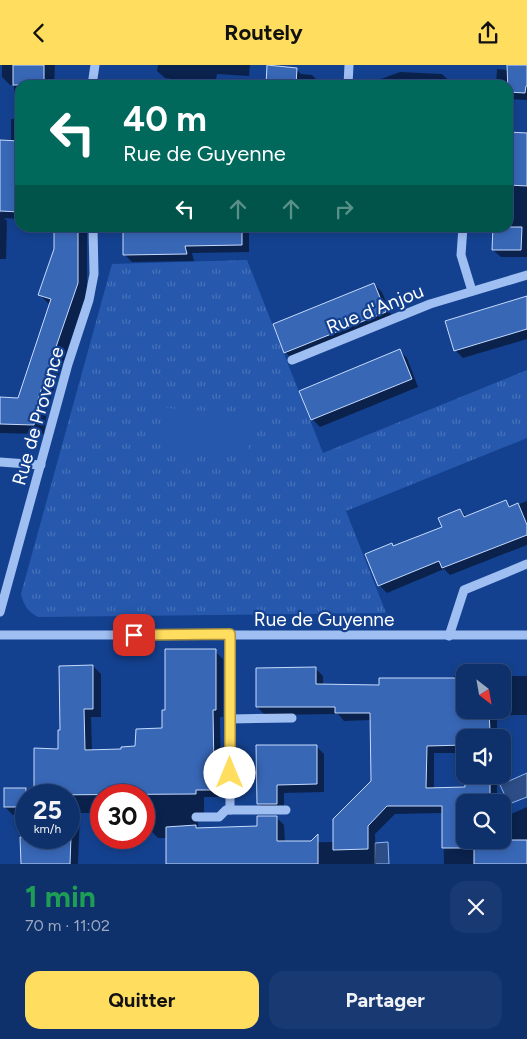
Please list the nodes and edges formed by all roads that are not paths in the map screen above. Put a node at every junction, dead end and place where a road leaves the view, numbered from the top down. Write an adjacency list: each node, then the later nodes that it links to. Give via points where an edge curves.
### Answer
1 (95, 65): 3 (street)
2 (349, 65): 4 (street)
3 (93, 80)
4 (348, 80)
5 (93, 232): 11 (street, Rue de Provence, via 94,274 89,300)
6 (463, 232): 8 (street, via 462,255)
7 (527, 275): 8 (street, Rue d'Anjou)
8 (472, 291): 9 (street, Rue d'Anjou, via 430,304)
9 (292, 360)
10 (0, 462): 11 (street)
11 (40, 465): 13 (street, Rue de Provence)
12 (527, 564): 17 (street, via 464,590)
13 (0, 612)
14 (230, 634): 15 (street, Rue de Guyenne); 17 (street, Rue de Guyenne); 19 (street)
15 (0, 635)
16 (527, 635): 17 (street, Rue de Guyenne)
17 (449, 636)
18 (292, 718): 19 (street)
19 (230, 719): 20 (street)
20 (230, 810): 21 (street); 22 (street, via 219,817)
21 (286, 810)
22 (196, 817)

